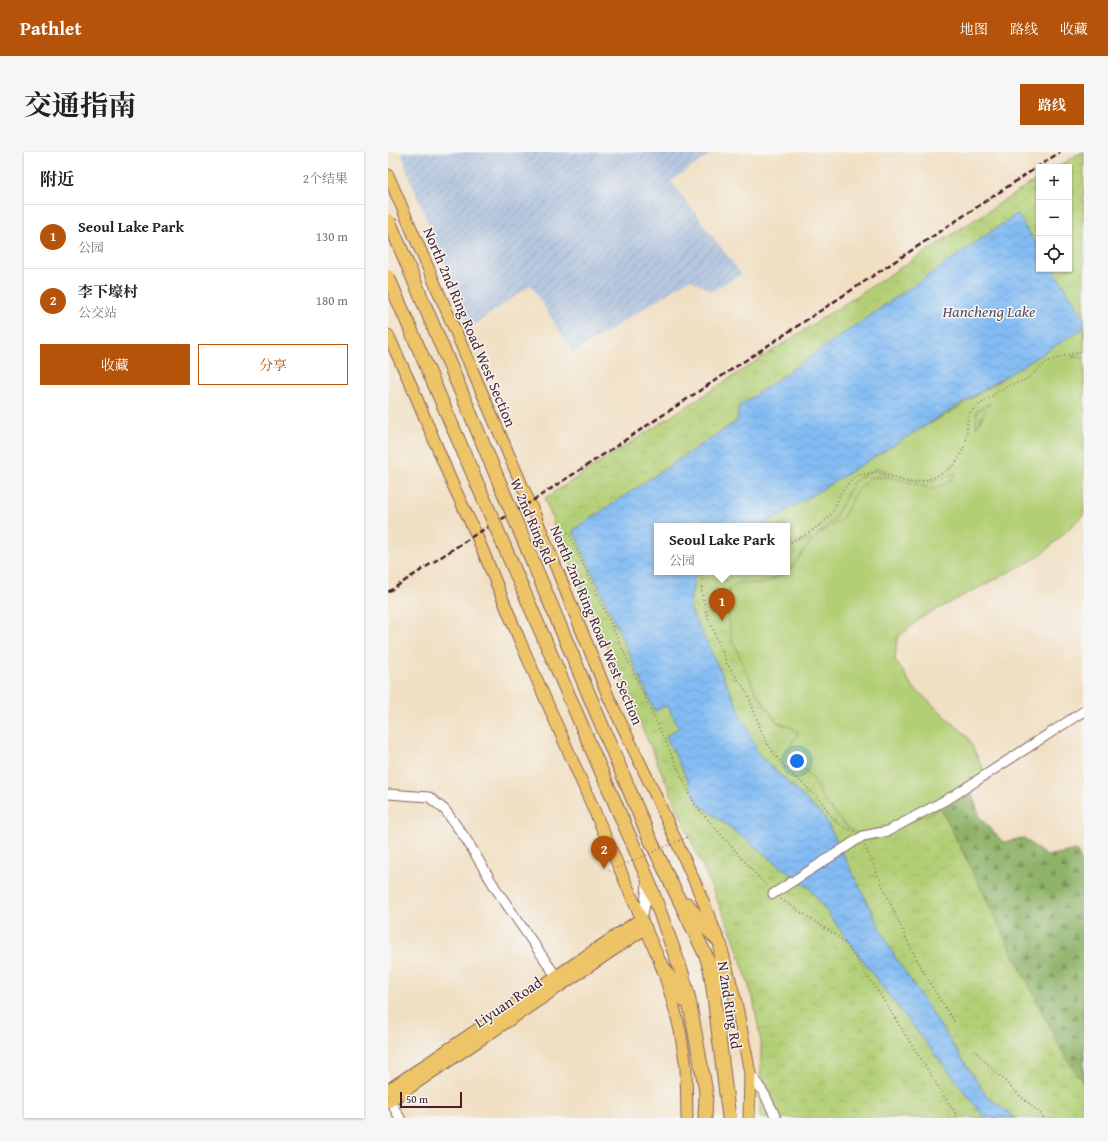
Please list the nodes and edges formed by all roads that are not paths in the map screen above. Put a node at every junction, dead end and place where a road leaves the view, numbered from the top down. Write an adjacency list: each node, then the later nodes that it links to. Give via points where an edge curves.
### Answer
1 (388, 175): 12 (main road, North 2nd Ring Road West Section, via 534,513 609,698 698,889)
2 (388, 218): 7 (highway, W 2nd Ring Rd, bridge)
3 (388, 277): 8 (highway, bridge)
4 (388, 335): 11 (main road)
5 (1084, 711): 10 (street, via 953,796 888,831 860,839)
6 (388, 794): 14 (street, via 429,797 445,810)
7 (649, 837): 9 (highway, N 2nd Ring Rd)
8 (647, 877): 11 (street); 15 (highway, via 682,973)
9 (672, 886): 12 (highway); 16 (highway, N 2nd Ring Rd, via 706,956)
10 (774, 894)
11 (644, 923): 13 (main road); 14 (main road, Liyuan Road); 18 (main road, Liyuan Road)
12 (720, 943): 16 (highway); 17 (main road, North 2nd Ring Road West Section, via 736,1002)
13 (661, 964): 15 (highway, via 681,994); 20 (main road, via 680,1030 686,1067)
14 (556, 976): 18 (main road, Liyuan Road)
15 (692, 1017): 21 (highway, via 706,1092)
16 (718, 1021): 22 (highway, N 2nd Ring Rd)
17 (750, 1073): 23 (main road, North 2nd Ring Road West Section); 24 (street)
18 (389, 1098): 19 (street)
19 (400, 1118)
20 (687, 1118)
21 (704, 1118)
22 (729, 1118)
23 (749, 1118)
24 (776, 1118)

